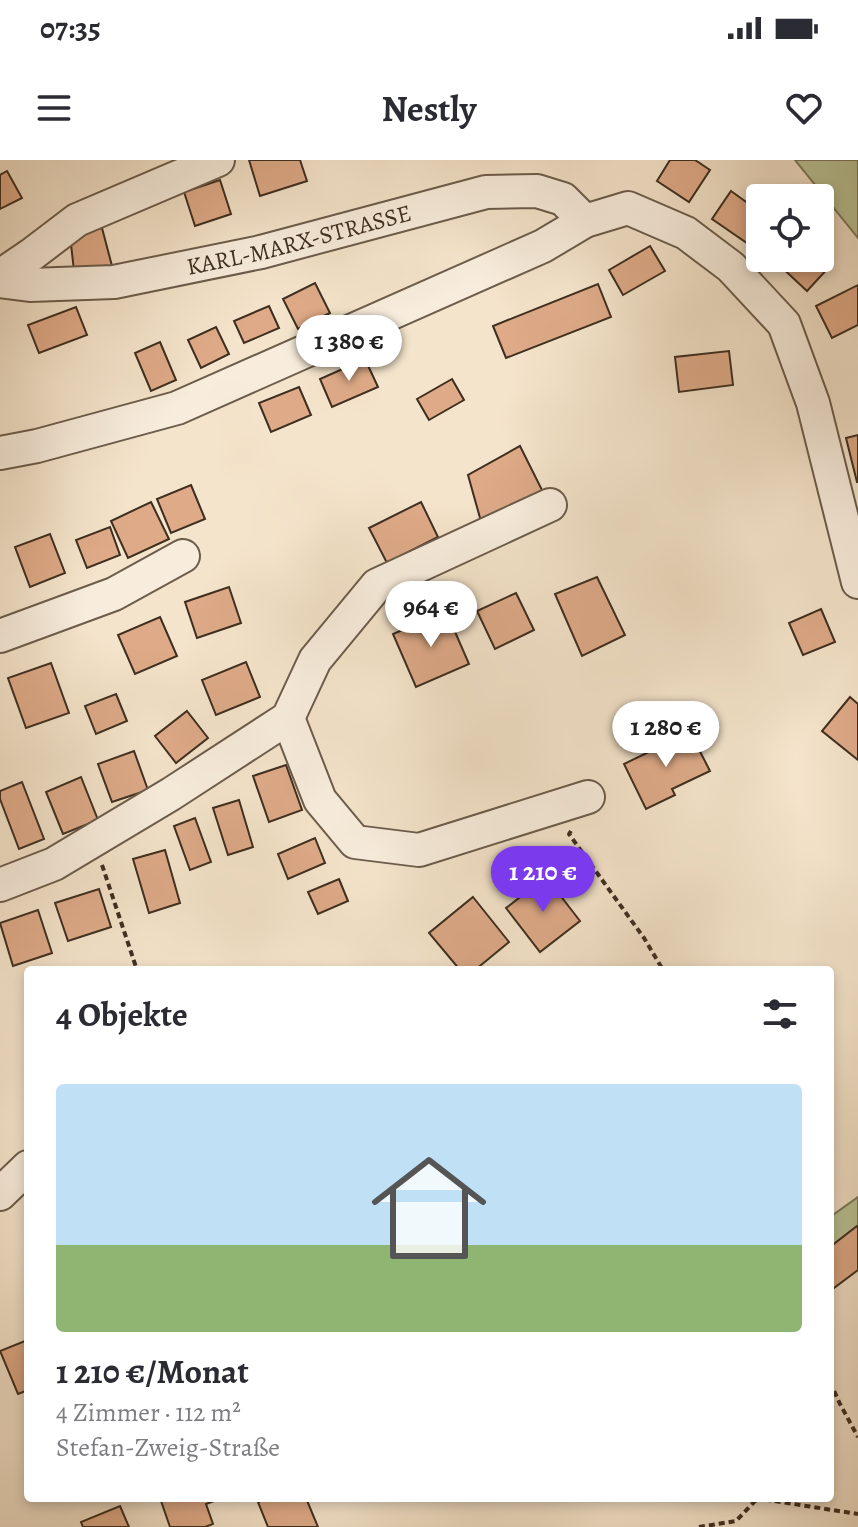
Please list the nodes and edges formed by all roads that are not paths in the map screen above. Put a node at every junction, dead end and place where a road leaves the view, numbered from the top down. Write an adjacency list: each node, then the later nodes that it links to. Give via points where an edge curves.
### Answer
1 (218, 160): 3 (street, via 77,220)
2 (585, 221): 3 (street, KARL-MARX-STRASSE, via 563,199 537,191 486,192 261,252 114,282 30,285); 4 (street, via 543,246 177,408); 7 (street, via 628,208 686,233 731,267 784,324 813,403)
3 (0, 278)
4 (0, 453)
5 (550, 505): 9 (street, via 377,585 315,660)
6 (183, 556): 8 (street, via 114,594)
7 (858, 582)
8 (0, 636)
9 (288, 718): 10 (street, via 320,800 355,842 419,850); 11 (street, via 54,864)
10 (588, 797)
11 (0, 885)
12 (24, 1171): 13 (street)
13 (0, 1194)

